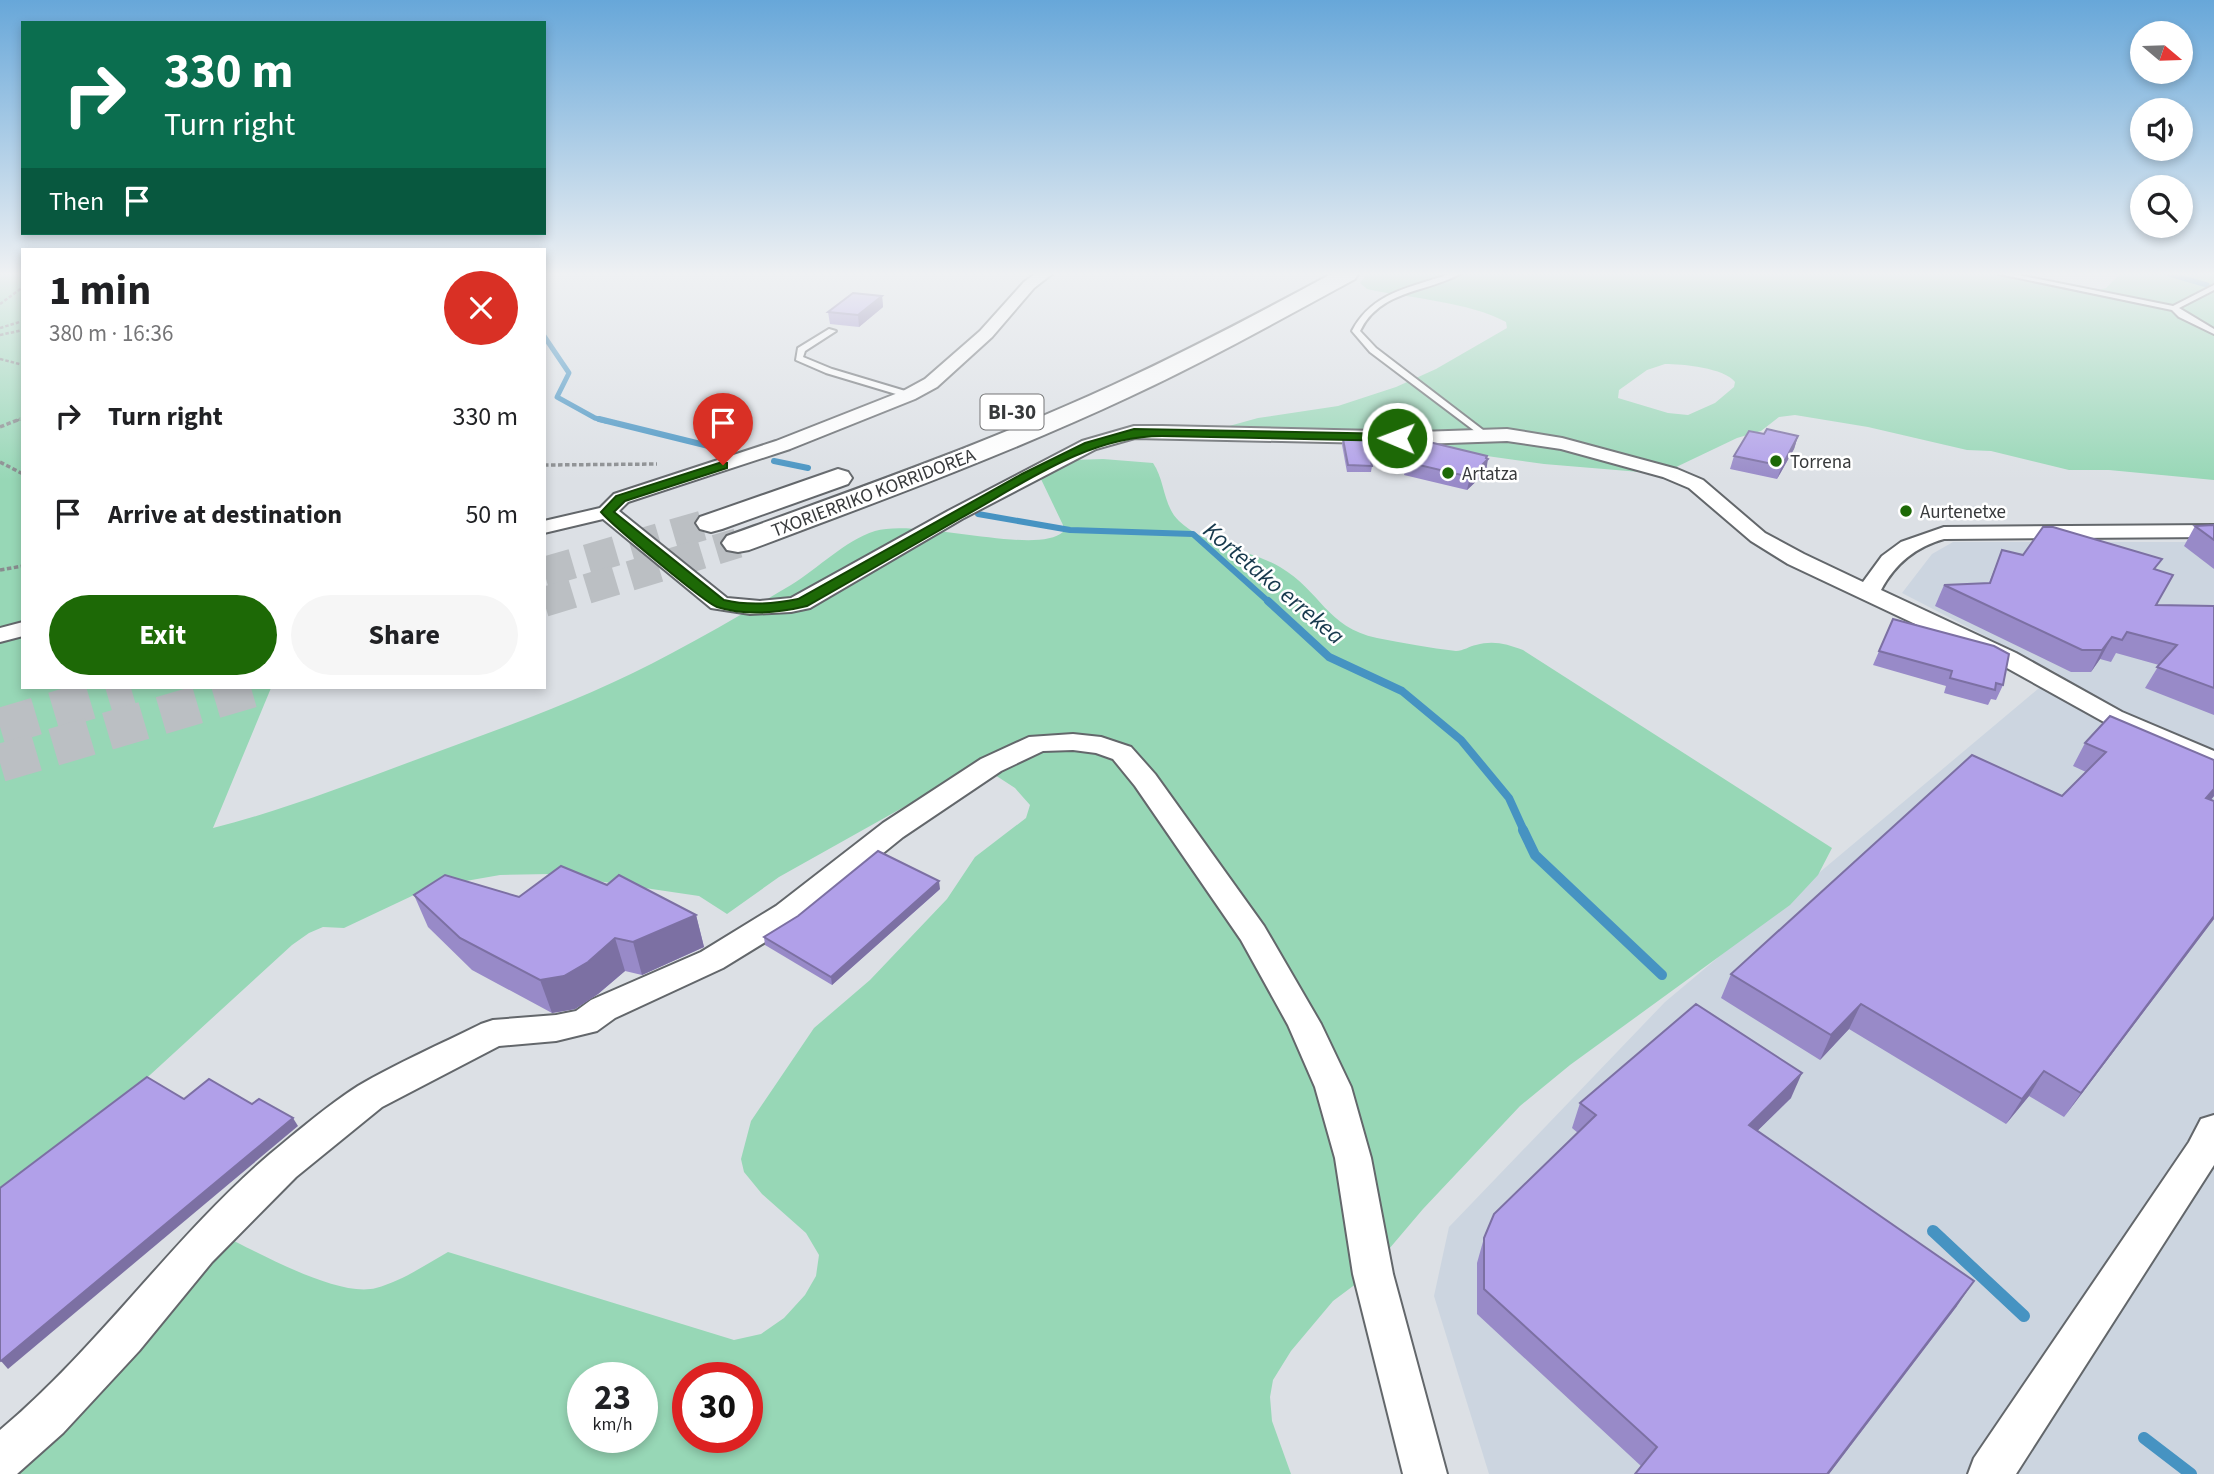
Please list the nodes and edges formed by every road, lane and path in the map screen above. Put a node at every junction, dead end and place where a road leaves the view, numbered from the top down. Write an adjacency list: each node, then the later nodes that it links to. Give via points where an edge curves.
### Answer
1 (814, 343): 8 (lane, via 799,358)
2 (976, 343): 8 (street)
3 (1165, 343): 11 (highway, TXORIERRIKO KORRIDOREA / BI-30)
4 (1220, 343): 22 (highway, TXORIERRIKO KORRIDOREA / BI-30, via 1060,419)
5 (1367, 343): 12 (lane)
6 (0, 359): 7 (path)
7 (21, 364)
8 (909, 396): 16 (street)
9 (21, 419): 10 (path)
10 (0, 427)
11 (966, 430)
12 (1484, 435): 18 (street, via 1419,438 1134,432 1113,437 1026,477 802,603 772,608 719,603); 25 (street, via 1531,437 1670,473 1696,484 1758,537)
13 (0, 462): 17 (path)
14 (546, 466): 16 (path, via 669,464)
15 (865, 468): 19 (highway, TXORIERRIKO KORRIDOREA)
16 (703, 472): 18 (street, via 621,498)
17 (21, 473)
18 (607, 512): 20 (street)
19 (711, 523)
20 (546, 527)
21 (2214, 531): 25 (street, via 1927,536 1902,548)
22 (738, 543)
23 (21, 566): 24 (path)
24 (0, 570)
25 (1868, 593): 28 (street, via 2007,658 2113,717)
26 (21, 630): 27 (street)
27 (0, 635)
28 (2214, 761)
29 (2214, 1130): 32 (street)
30 (0, 1459): 31 (street, via 48,1418 198,1250 283,1166 370,1097 493,1033 585,1021 712,960 787,914 893,830 991,765 1038,743 1073,742 1122,753 1145,780 1253,934 1304,1024 1333,1087 1353,1158 1373,1274)
31 (1425, 1474)
32 (1990, 1474)

